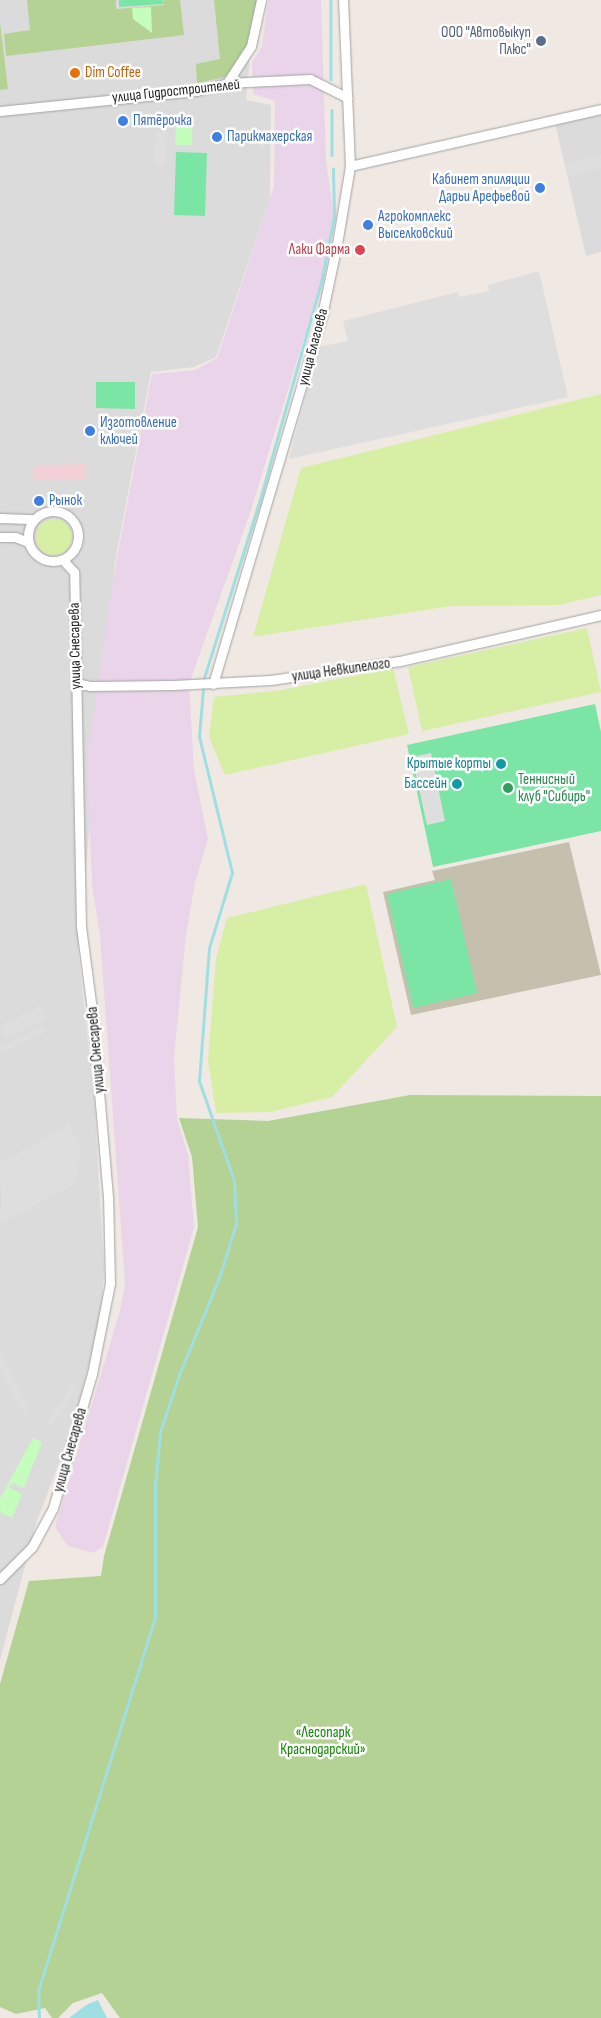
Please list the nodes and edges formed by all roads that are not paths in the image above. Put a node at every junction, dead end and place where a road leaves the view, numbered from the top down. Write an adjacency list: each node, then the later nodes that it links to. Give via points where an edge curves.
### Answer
1 (261, 0): 3 (street, via 251,46)
2 (343, 0): 4 (street, улица Благоева)
3 (227, 84): 4 (street, улица Гидростроителей, via 310,79); 6 (street, улица Гидростроителей)
4 (345, 97): 7 (street, улица Благоева)
5 (601, 109): 7 (street)
6 (0, 110)
7 (350, 166): 15 (street, улица Благоева, via 322,316)
8 (0, 518): 9 (street)
9 (34, 519): 11 (street, via 28,530); 12 (street, via 54,511 73,522 77,543)
10 (0, 537): 11 (street, via 16,537)
11 (28, 542): 12 (street, via 38,558 50,562)
12 (63, 560): 14 (street, улица Снесарева, via 74,572)
13 (601, 615): 15 (street, улица Невкипелого, via 400,661 270,680)
14 (76, 683): 15 (street, улица Невкипелого, via 90,686); 16 (street, улица Снесарева, via 81,926 93,1019 110,1264 107,1312 53,1508 40,1535 22,1560)
15 (211, 684)
16 (0, 1579)

